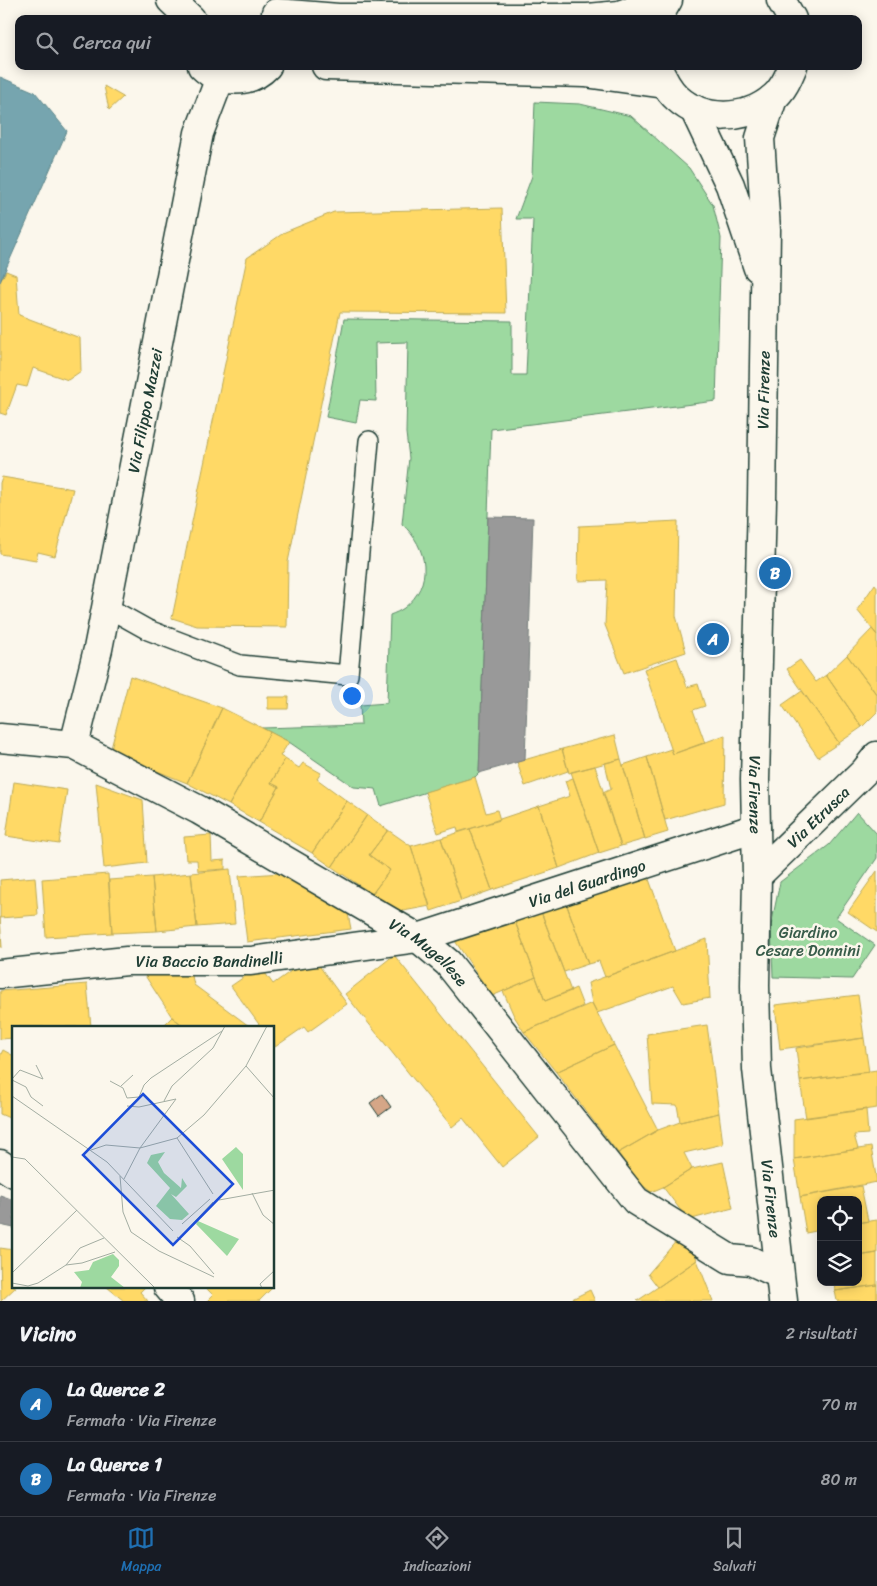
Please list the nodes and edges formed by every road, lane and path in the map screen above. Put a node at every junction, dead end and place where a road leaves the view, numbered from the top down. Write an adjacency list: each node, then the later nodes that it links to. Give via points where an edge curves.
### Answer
1 (171, 0): 6 (street)
2 (204, 0): 7 (street)
3 (663, 0): 9 (street)
4 (668, 0): 10 (street)
5 (273, 10): 8 (street)
6 (187, 15)
7 (193, 15)
8 (314, 15)
9 (619, 15)
10 (659, 15)
11 (263, 70): 14 (street, Via Filippo Mazzei, via 256,76 232,80)
12 (474, 70): 15 (street)
13 (791, 70): 16 (street, Via Firenze)
14 (211, 72): 20 (street, Via Filippo Mazzei)
15 (661, 75): 17 (street, Via Firenze, via 678,98)
16 (773, 98): 17 (street, Via Firenze, via 756,110 735,115 714,115); 18 (street, Via Firenze, via 760,138 766,230)
17 (694, 109): 18 (street, Via Firenze, via 730,185)
18 (764, 286): 24 (street, Via Firenze)
19 (369, 441): 20 (lane, via 348,675 240,665 148,630)
20 (105, 606): 22 (street, Via Filippo Mazzei, via 98,649)
21 (0, 738): 22 (street, Via Mugellese)
22 (74, 744): 26 (street, Via Mugellese, via 199,810)
23 (877, 756): 25 (street, Via Etrusca)
24 (756, 828): 25 (street, Via Firenze); 26 (street, Via del Guardingo)
25 (757, 876): 30 (street, Via Firenze, via 754,985 757,1069)
26 (418, 938): 27 (street, Via Baccio Bandinelli, via 251,961 127,961); 30 (street, Via Mugellese, via 448,963 636,1201 730,1259 751,1262)
27 (0, 974)
28 (0, 1164): 29 (street)
29 (12, 1171)
30 (779, 1274): 33 (street, Via Firenze)
31 (169, 1288): 32 (street)
32 (180, 1301)
33 (783, 1301)

